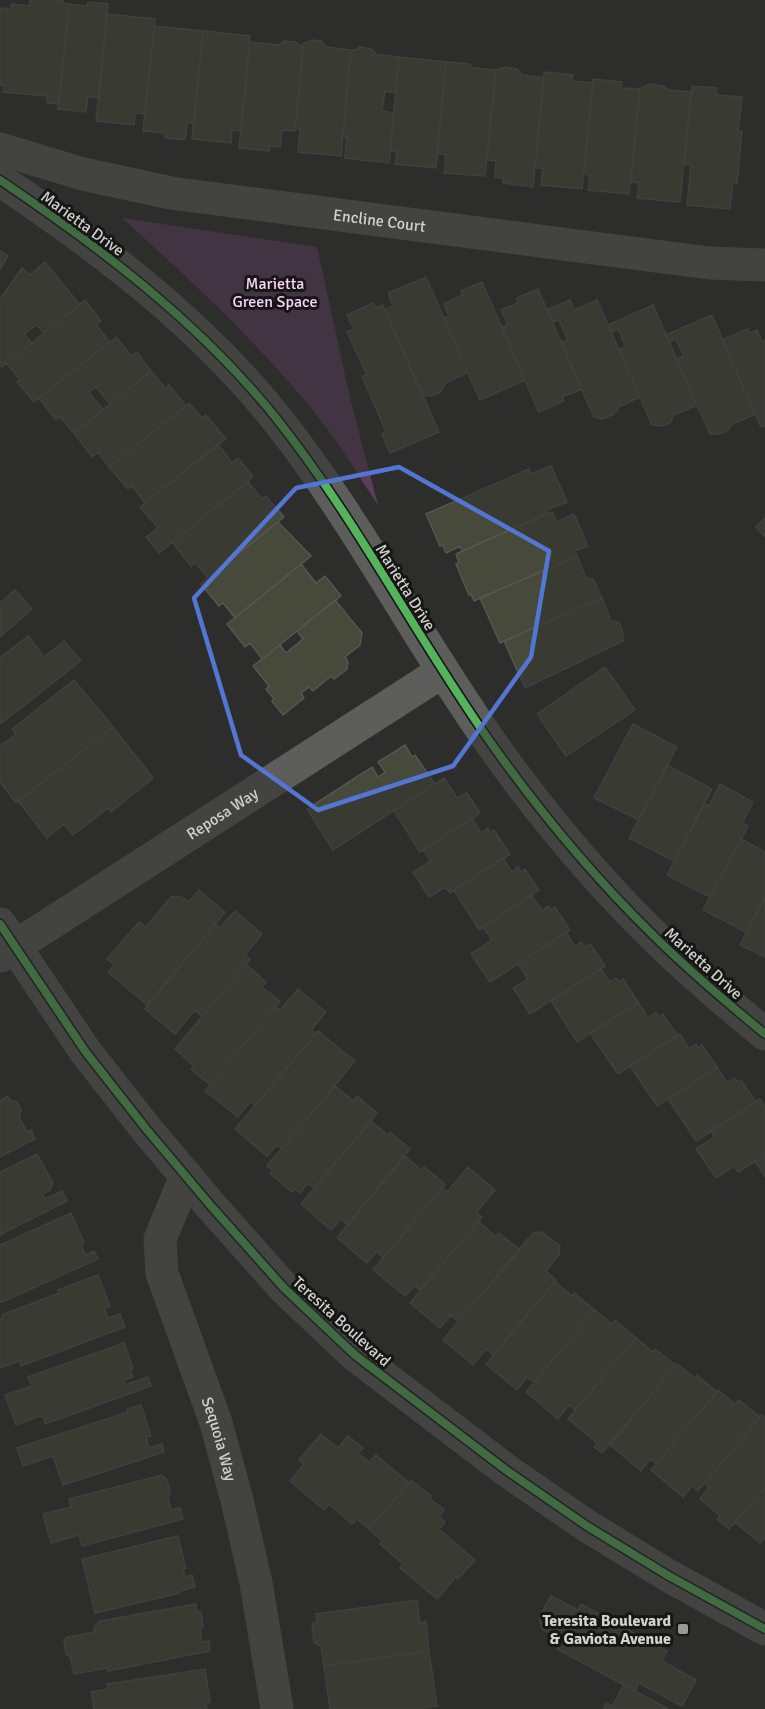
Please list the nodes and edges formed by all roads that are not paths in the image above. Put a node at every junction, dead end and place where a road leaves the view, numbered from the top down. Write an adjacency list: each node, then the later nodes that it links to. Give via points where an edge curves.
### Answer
1 (0, 149): 3 (street, Encline Court, via 83,174 171,193 709,263)
2 (0, 180): 4 (street, Marietta Drive, via 115,262 177,314 244,382 322,479)
3 (765, 264)
4 (443, 671): 5 (street, Reposa Way); 6 (street, Marietta Drive, via 545,815 599,878 650,933)
5 (5, 942): 7 (street, Teresita Boulevard, via 85,1051)
6 (765, 1034)
7 (186, 1176): 8 (street, Teresita Boulevard, via 284,1288 355,1355 587,1526); 9 (street, Sequoia Way, via 160,1239 162,1273 216,1423 237,1500 256,1583)
8 (765, 1629)
9 (277, 1709)

